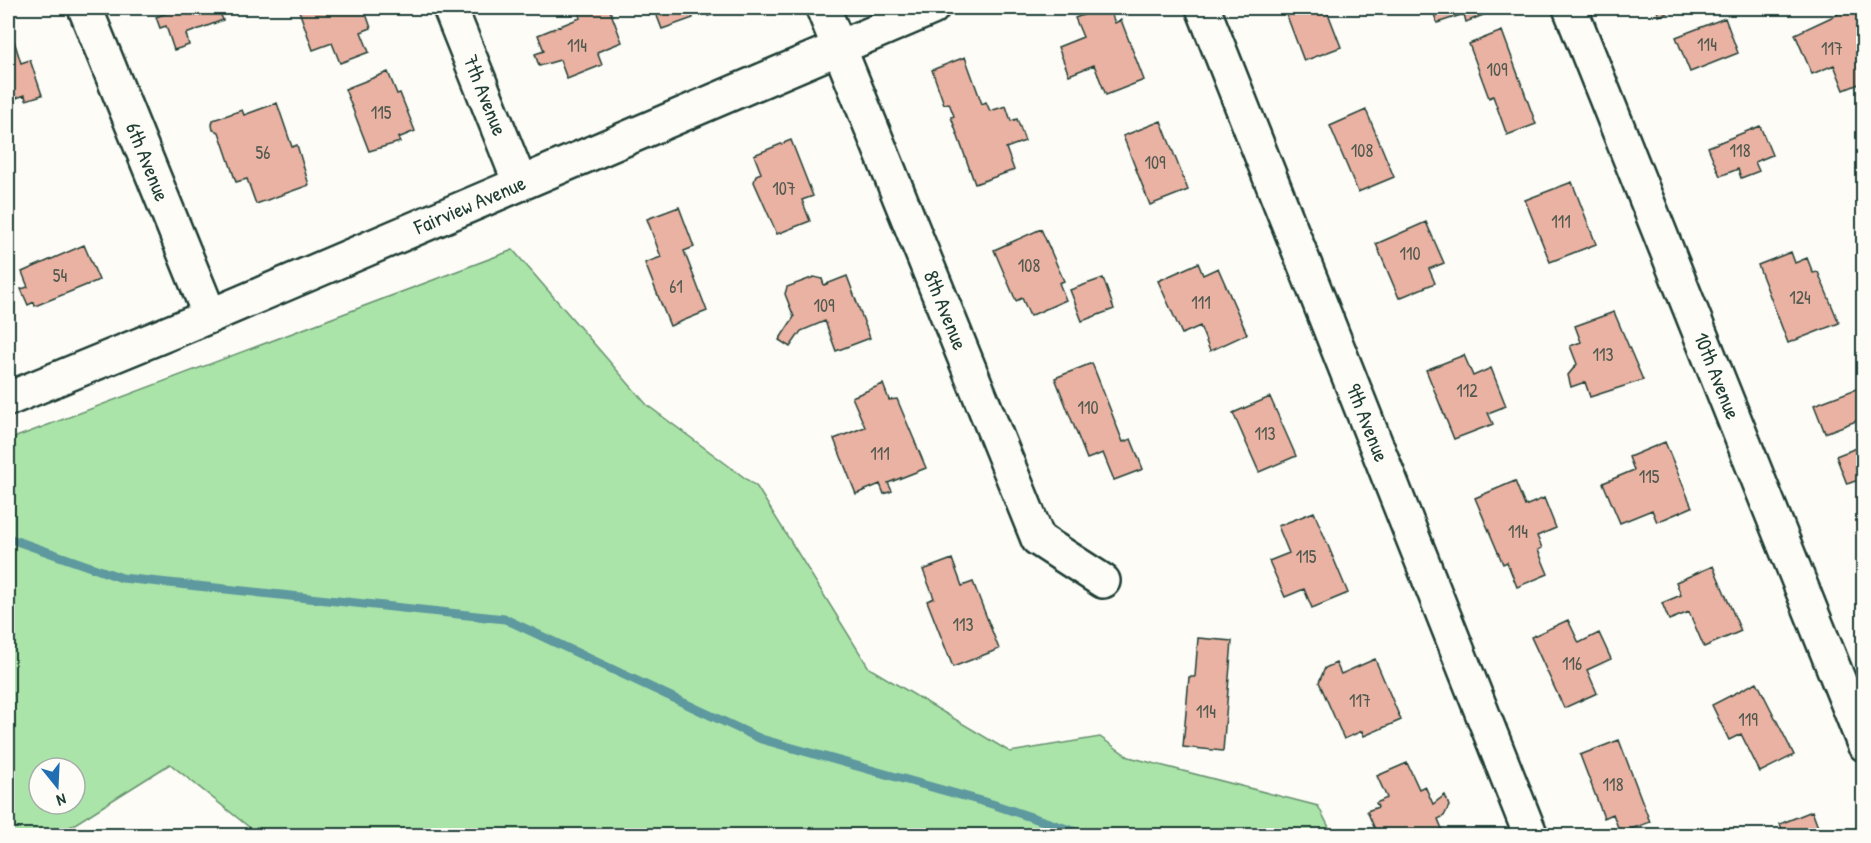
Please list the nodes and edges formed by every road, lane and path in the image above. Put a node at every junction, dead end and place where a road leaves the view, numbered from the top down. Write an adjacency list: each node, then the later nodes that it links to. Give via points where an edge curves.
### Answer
1 (85, 8): 9 (street, 6th Avenue)
2 (450, 8): 8 (street, 7th Avenue)
3 (823, 8): 7 (street, 8th Avenue)
4 (932, 8): 7 (street, Fairview Avenue)
5 (1203, 8): 13 (street, 9th Avenue)
6 (1570, 8): 12 (street, 10th Avenue)
7 (839, 46): 8 (street, Fairview Avenue); 11 (street, 8th Avenue, via 1038,539)
8 (520, 183): 9 (street, Fairview Avenue)
9 (210, 316): 10 (street, Fairview Avenue)
10 (8, 399)
11 (1103, 581)
12 (1863, 744)
13 (1531, 836)

